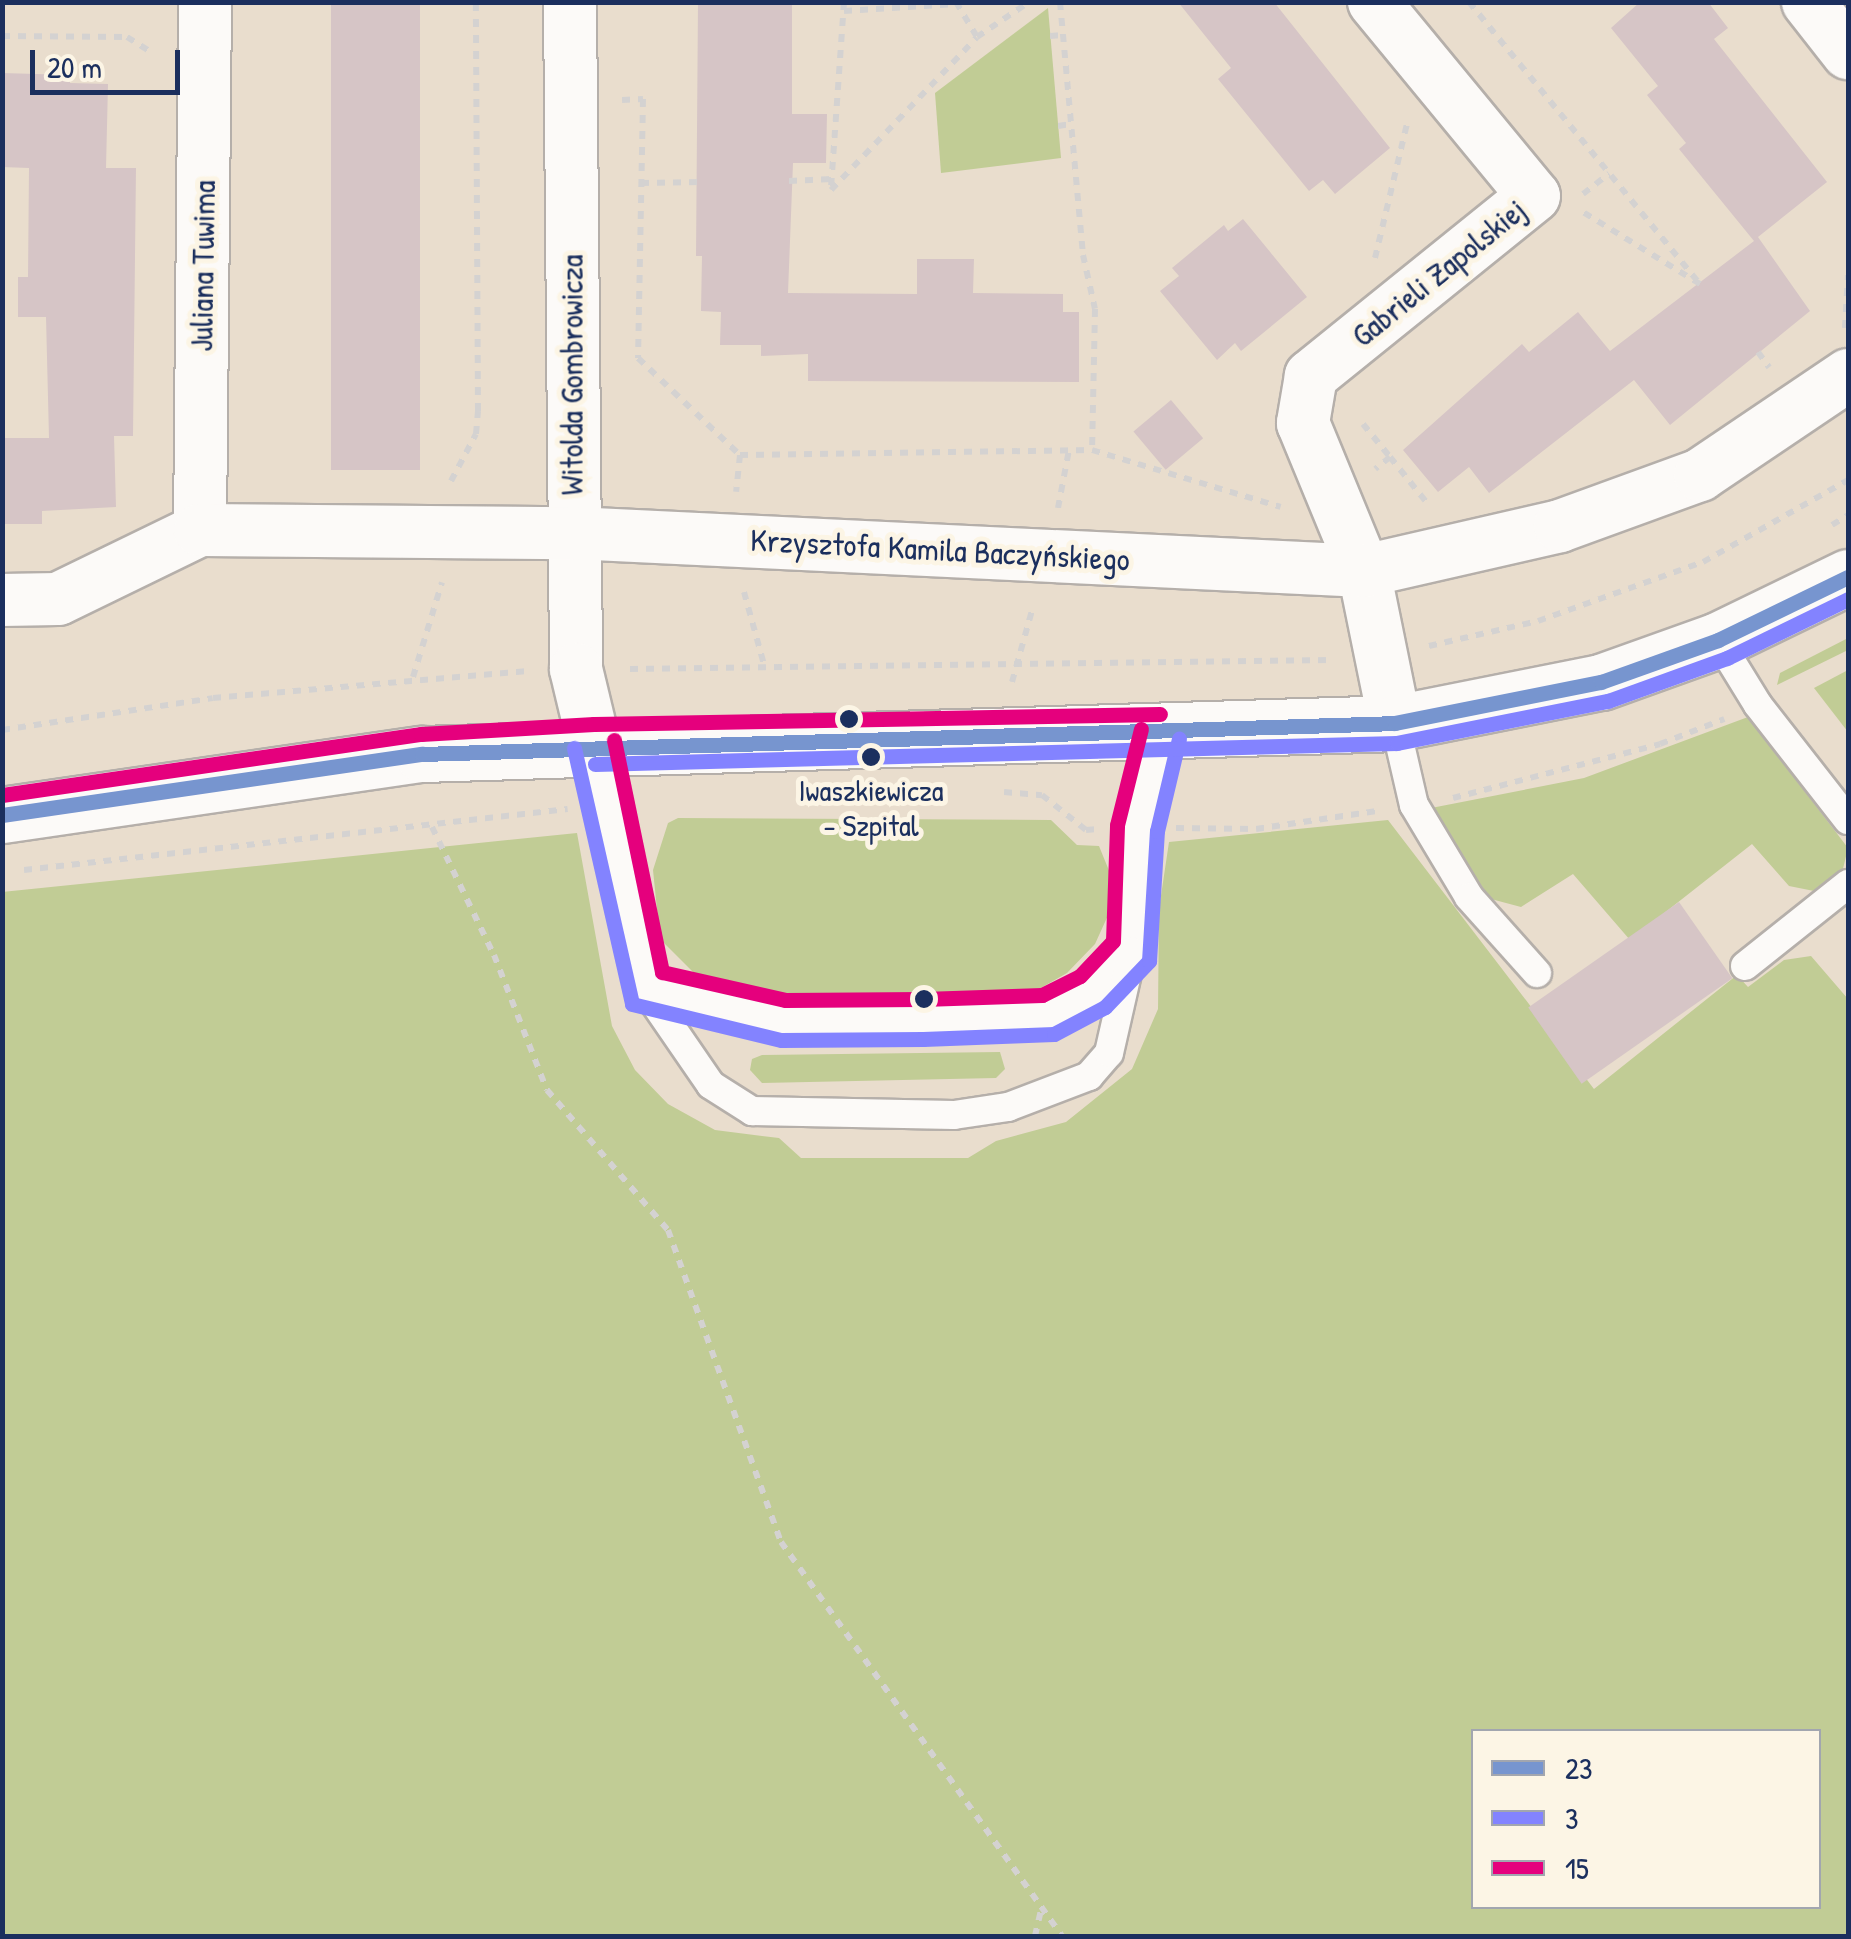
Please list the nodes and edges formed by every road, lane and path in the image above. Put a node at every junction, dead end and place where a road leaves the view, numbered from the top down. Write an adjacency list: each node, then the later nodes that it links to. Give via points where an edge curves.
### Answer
1 (205, 2): 33 (street, Juliana Tuwima)
2 (476, 2): 35 (path, via 478,412 465,462 447,486)
3 (570, 2): 36 (street, Witolda Gombrowicza)
4 (1029, 2): 13 (path)
5 (1060, 2): 10 (path)
6 (1374, 2): 16 (street, Gabrieli Zapolskiej)
7 (1808, 2): 14 (street)
8 (956, 3): 9 (path); 13 (path)
9 (844, 7): 21 (path)
10 (1063, 35): 12 (path); 18 (path)
11 (2, 36): 15 (path, via 127,37)
12 (1050, 36)
13 (977, 37): 21 (path, via 831,190)
14 (1848, 53)
15 (156, 58)
16 (1422, 60): 27 (path); 27 (street, Gabrieli Zapolskiej, via 1534,196)
17 (609, 100): 24 (path, via 642,99)
18 (1071, 124): 19 (path); 30 (path, via 1095,309 1092,450)
19 (1058, 126)
20 (1609, 174): 25 (path)
21 (832, 179): 22 (path)
22 (790, 181)
23 (702, 182): 24 (path)
24 (641, 183): 29 (path)
25 (1570, 204)
26 (1848, 274): 28 (path)
27 (1355, 342): 37 (street, Gabrieli Zapolskiej, via 1312,376 1303,424)
28 (1846, 357): 37 (street, Krzysztofa Kamila Baczyńskiego, via 1700,474 1560,526)
29 (638, 358)
30 (740, 454)
31 (1848, 480): 41 (path, via 1703,562 1538,621)
32 (1848, 515): 34 (path)
33 (200, 530): 35 (street, Krzysztofa Kamila Baczyńskiego); 39 (street, Krzysztofa Kamila Baczyńskiego, via 58,599)
34 (1823, 530)
35 (442, 532): 36 (street, Krzysztofa Kamila Baczyńskiego); 43 (path, via 442,586)
36 (573, 533): 37 (street, Krzysztofa Kamila Baczyńskiego); 42 (street, Witolda Gombrowicza)
37 (1364, 571): 41 (street, Gabrieli Zapolskiej)
38 (1848, 577): 40 (street)
39 (2, 600)
40 (1718, 640): 46 (lane); 47 (street, via 1560,693)
41 (1382, 655): 42 (path, via 1070,668); 47 (street, Gabrieli Zapolskiej)
42 (576, 669): 43 (path); 50 (street, Witolda Gombrowicza)
43 (413, 676): 48 (path)
44 (1026, 686): 45 (path)
45 (991, 687)
46 (1758, 705): 53 (path, via 1660,744); 55 (lane)
47 (1395, 724): 49 (street); 53 (lane)
48 (2, 730)
49 (1160, 734): 50 (street); 57 (lane)
50 (594, 744): 52 (lane); 54 (street, via 422,754)
51 (986, 792): 57 (path, via 1042,795 1086,830)
52 (608, 804): 56 (path); 63 (lane)
53 (1414, 805): 57 (path, via 1256,828); 62 (lane, via 1470,897)
54 (2, 815)
55 (1848, 820)
56 (432, 827): 58 (path); 64 (path, via 494,955 548,1090 668,1230 782,1542)
57 (1137, 828): 60 (lane)
58 (2, 872)
59 (1848, 884): 61 (lane)
60 (1132, 949): 63 (lane, via 1092,992 1047,1015 783,1020); 63 (lane, via 1109,1053 1089,1076 1008,1107 954,1115 752,1111 711,1085)
61 (1745, 966)
62 (1538, 973)
63 (645, 989)
64 (1041, 1908): 65 (path); 66 (path)
65 (1035, 1936)
66 (1062, 1936)

